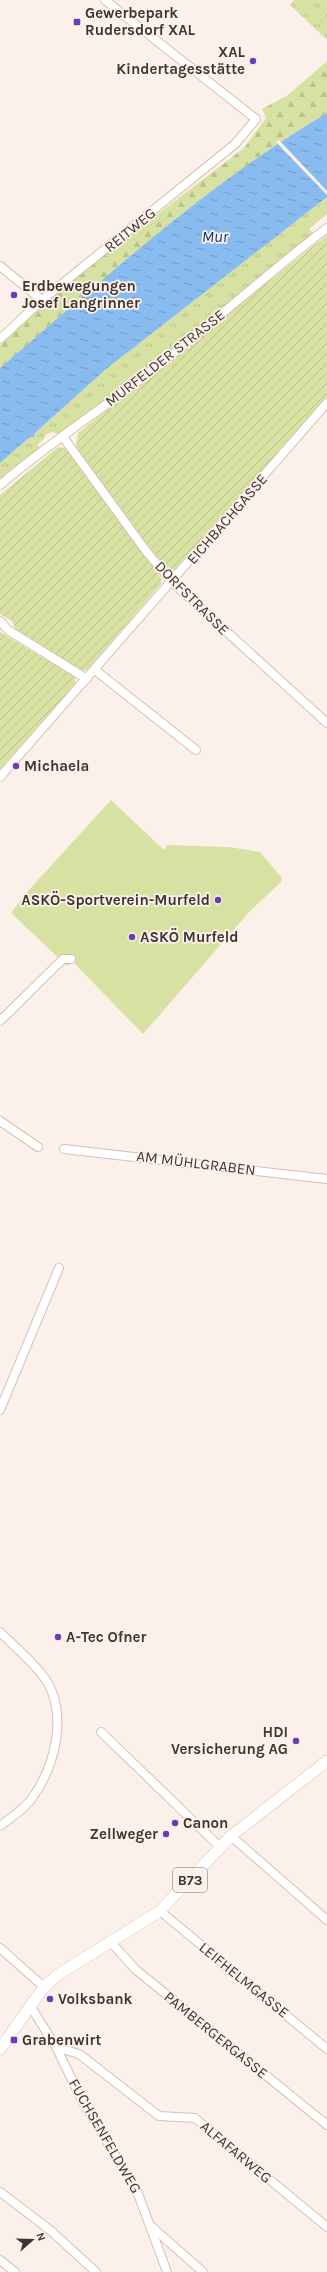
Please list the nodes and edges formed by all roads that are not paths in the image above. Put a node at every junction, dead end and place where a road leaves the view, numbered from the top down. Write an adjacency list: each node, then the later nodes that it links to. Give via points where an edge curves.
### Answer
1 (105, 0): 4 (street, REITWEG, via 256,119 235,144)
2 (327, 228): 7 (street, MURFELDER STRASSE, via 182,347)
3 (0, 266): 4 (street)
4 (42, 300): 5 (street, REITWEG)
5 (0, 339)
6 (327, 403): 9 (street, EICHBACHGASSE)
7 (63, 437): 8 (street, MURFELDER STRASSE); 9 (street, DORFSTRASSE, via 146,551)
8 (0, 485)
9 (172, 582): 11 (street, EICHBACHGASSE); 13 (street, DORFSTRASSE)
10 (0, 621): 12 (street, via 8,630)
11 (95, 670): 12 (street, EICHBACHGASSE); 14 (street)
12 (87, 679): 15 (street, EICHBACHGASSE)
13 (327, 723)
14 (196, 750)
15 (0, 777)
16 (71, 958): 17 (street, via 63,959)
17 (0, 1021)
18 (0, 1121): 19 (street)
19 (38, 1147)
20 (64, 1149): 21 (street, AM MÜHLGRABEN)
21 (327, 1179)
22 (59, 1268): 23 (street)
23 (0, 1410)
24 (0, 1632): 27 (street, via 43,1676 55,1703 58,1726 54,1752 41,1785 27,1804)
25 (101, 1732): 29 (street)
26 (327, 1761): 28 (main road, B73)
27 (0, 1826)
28 (230, 1836): 29 (main road, B73); 31 (street)
29 (220, 1847): 30 (main road, B73)
30 (160, 1911): 32 (main road, B73); 38 (street, LEIFHELMGASSE)
31 (327, 1920)
32 (110, 1942): 34 (main road, B73, via 66,1968); 39 (street, PAMBERGERGASSE, via 135,1969)
33 (0, 1948): 34 (street)
34 (44, 1987): 35 (main road, B73)
35 (31, 2007): 36 (street, FUCHSENFELDWEG); 37 (main road, B73)
36 (56, 2047): 41 (street, FUCHSENFELDWEG, via 84,2104 137,2191); 42 (street, ALFAFARWEG, via 79,2054 159,2116 195,2118)
37 (0, 2049)
38 (327, 2049)
39 (327, 2124)
40 (0, 2192): 45 (street, via 50,2230)
41 (151, 2227): 46 (street, FUCHSENFELDWEG); 47 (street)
42 (327, 2227)
43 (0, 2260): 44 (street)
44 (15, 2272)
45 (96, 2272)
46 (167, 2272)
47 (203, 2272)

